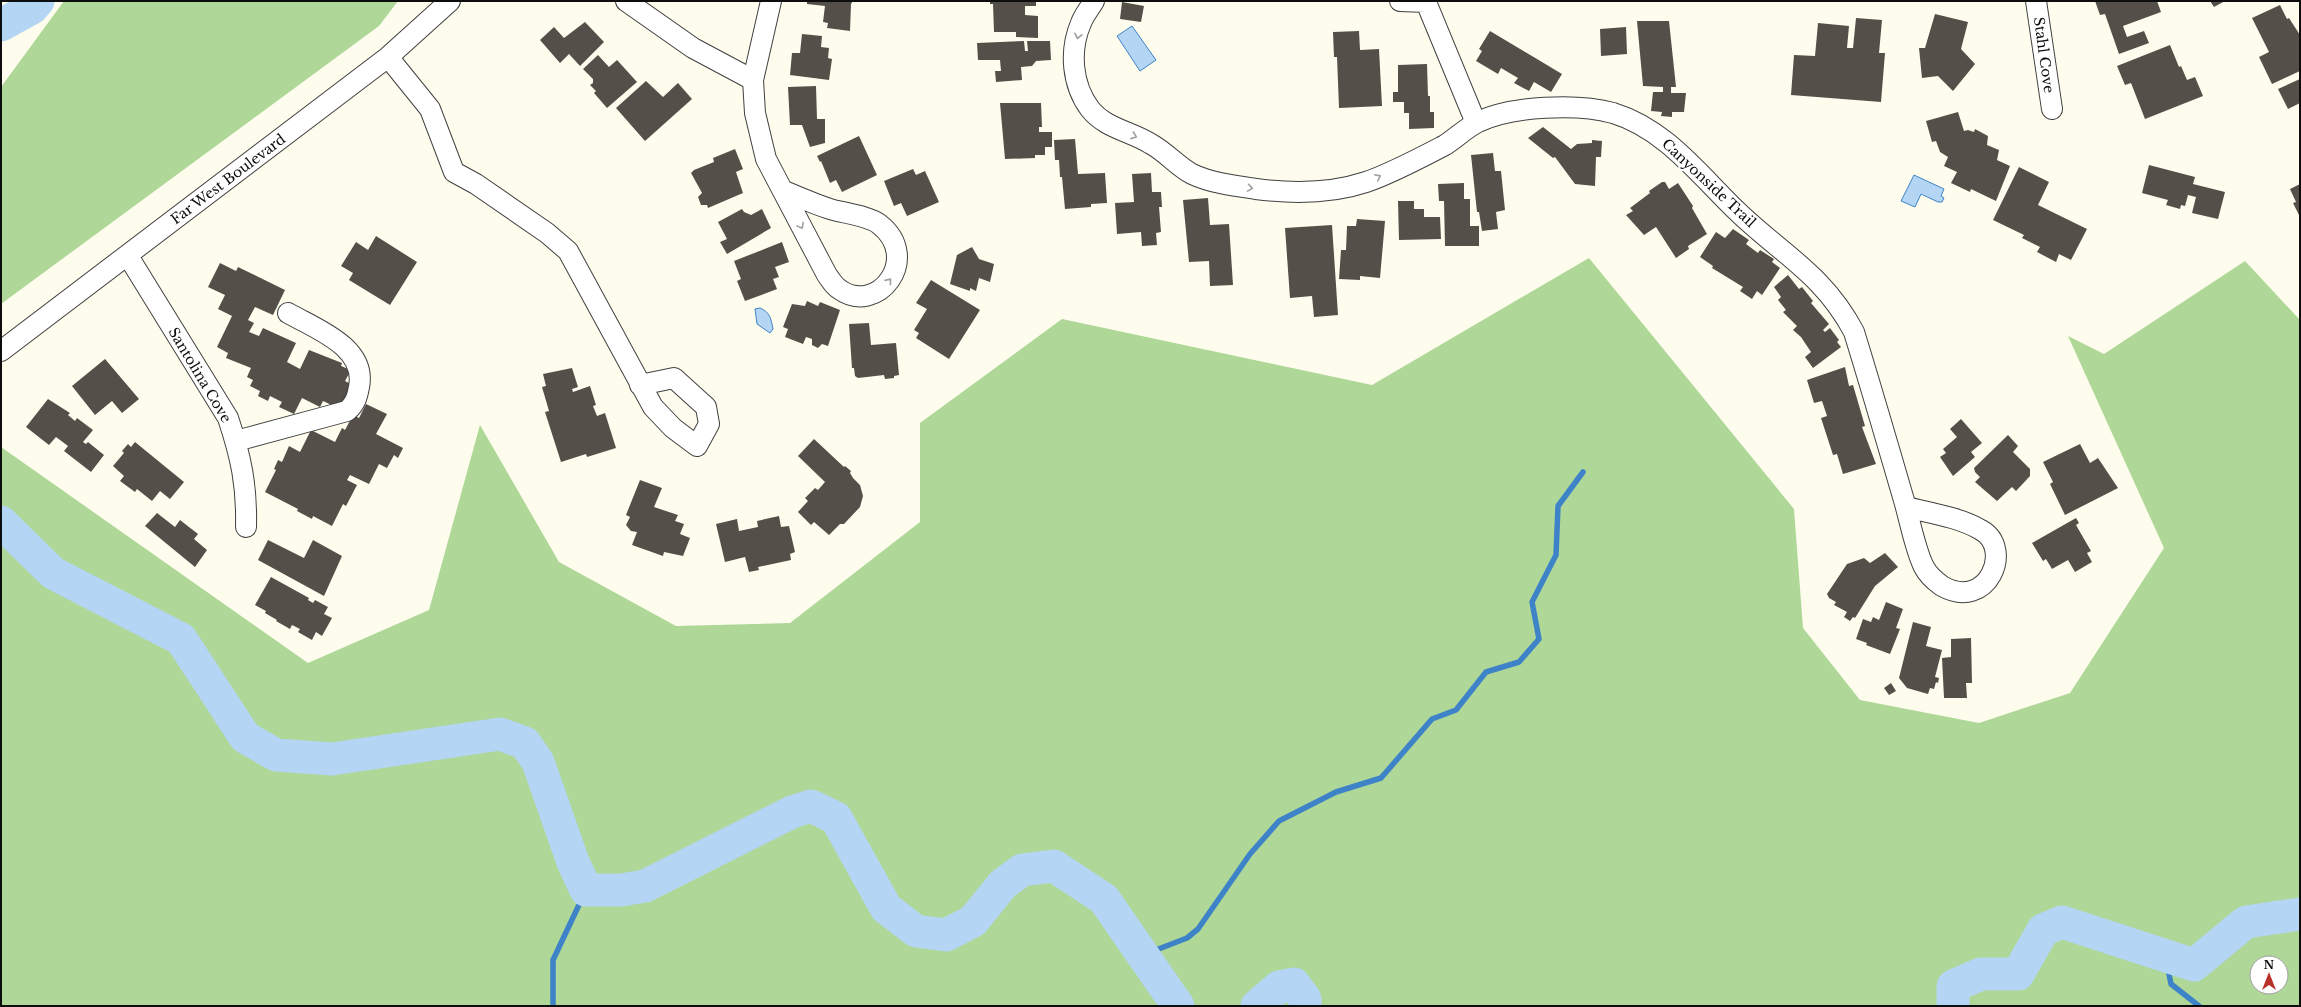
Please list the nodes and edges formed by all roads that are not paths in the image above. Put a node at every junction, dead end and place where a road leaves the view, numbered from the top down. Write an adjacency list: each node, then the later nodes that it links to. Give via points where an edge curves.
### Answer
1 (450, 1): 8 (street, Far West Boulevard)
2 (626, 1): 9 (street, via 693,48)
3 (772, 1): 9 (street)
4 (1094, 1): 11 (street, Canyonside Trail, one-way to 11, via 1080,24 1074,54 1074,77 1083,100 1097,118 1152,144 1192,174 1214,182 1283,192 1340,189 1369,181 1446,144)
5 (1400, 1): 7 (street)
6 (2036, 1): 10 (street, Stahl Cove)
7 (1427, 2): 11 (street)
8 (388, 57): 13 (street, Far West Boulevard); 16 (street, via 430,109 454,172 476,184 547,233 568,251)
9 (753, 80): 12 (street, via 755,113 766,159)
10 (2052, 109)
11 (1476, 123): 18 (street, Canyonside Trail, via 1503,112 1583,108 1612,113 1643,126 1665,140 1740,214 1810,272 1841,307 1854,332)
12 (784, 191): 12 (street, one-way to 12, via 827,275 838,289 853,295 871,295 887,285 896,272 896,250 890,234 878,223 829,209)
13 (128, 256): 15 (street, Far West Boulevard); 17 (street, Santolina Cove, via 228,418)
14 (288, 313): 17 (street, via 343,345 358,364 360,373 355,403 347,411)
15 (1, 351)
16 (640, 384)
17 (236, 441): 19 (street, Santolina Cove, via 246,492)
18 (1906, 507): 18 (street, Canyonside Trail, via 1982,530 1992,542 1996,560 1992,574 1982,588 1961,592 1950,590 1934,581 1924,567)
19 (246, 527)

